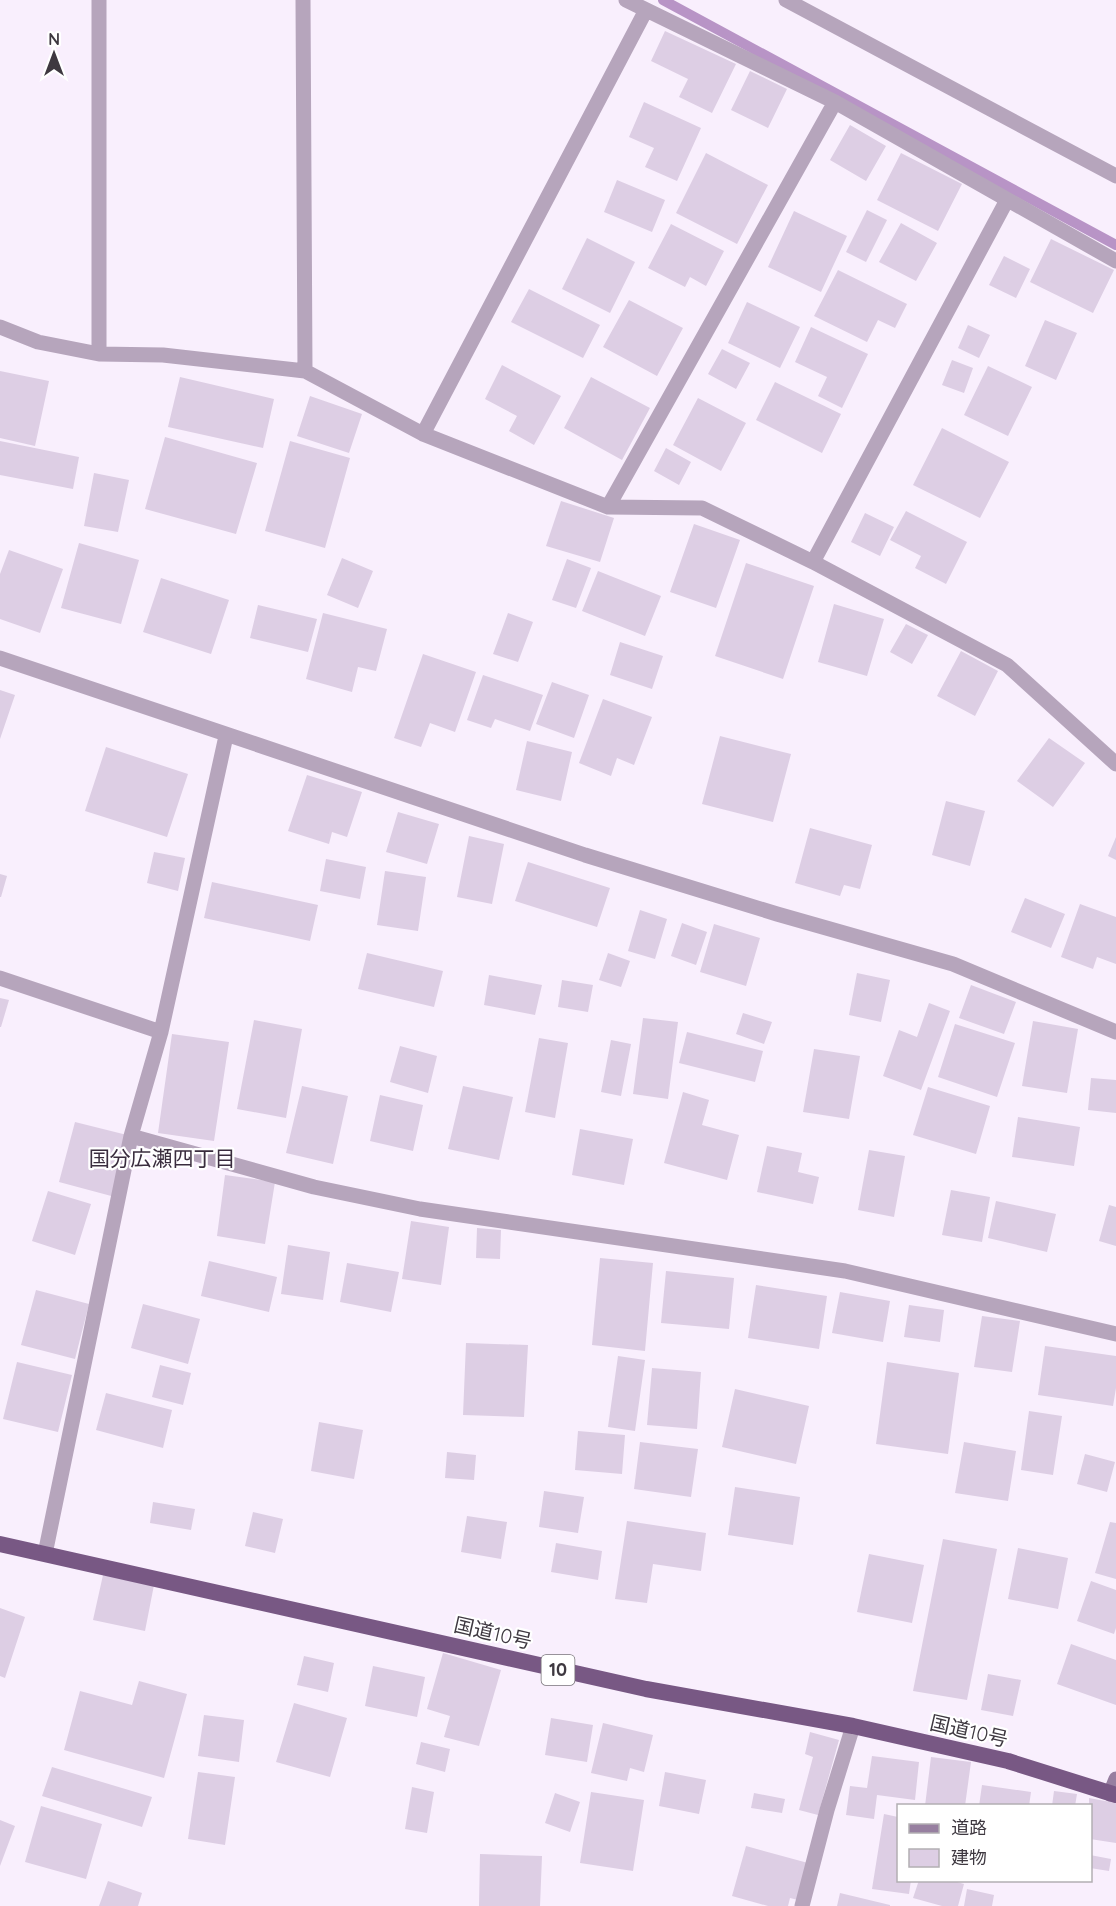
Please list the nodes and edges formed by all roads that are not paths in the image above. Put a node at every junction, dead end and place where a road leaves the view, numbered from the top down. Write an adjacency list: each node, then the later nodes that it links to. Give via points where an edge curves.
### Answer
1 (99, 0): 11 (street)
2 (303, 0): 12 (street)
3 (626, 0): 5 (street)
4 (786, 0): 7 (street)
5 (646, 10): 6 (street); 13 (street)
6 (836, 102): 8 (street); 14 (street)
7 (1116, 176)
8 (1007, 200): 9 (street); 15 (street)
9 (1116, 261)
10 (0, 327): 11 (street, via 38,342)
11 (99, 354): 12 (street, via 163,355)
12 (304, 371): 13 (street)
13 (423, 434): 14 (street)
14 (608, 507): 15 (street, via 702,508)
15 (813, 562): 18 (street, via 1007,665)
16 (0, 658): 17 (street)
17 (226, 736): 20 (street); 21 (street, via 596,858 953,964)
18 (1116, 764)
19 (0, 978): 20 (street)
20 (160, 1032): 22 (street)
21 (1116, 1032)
22 (131, 1136): 23 (street, via 314,1187 420,1209 845,1271); 25 (street)
23 (1116, 1334)
24 (0, 1544): 25 (highway, 国道10号 / 10)
25 (45, 1554): 26 (highway, 国道10号 / 10, via 646,1689)
26 (853, 1726): 27 (highway, 国道10号 / 10); 28 (street, via 826,1809)
27 (1114, 1789)
28 (802, 1906)

